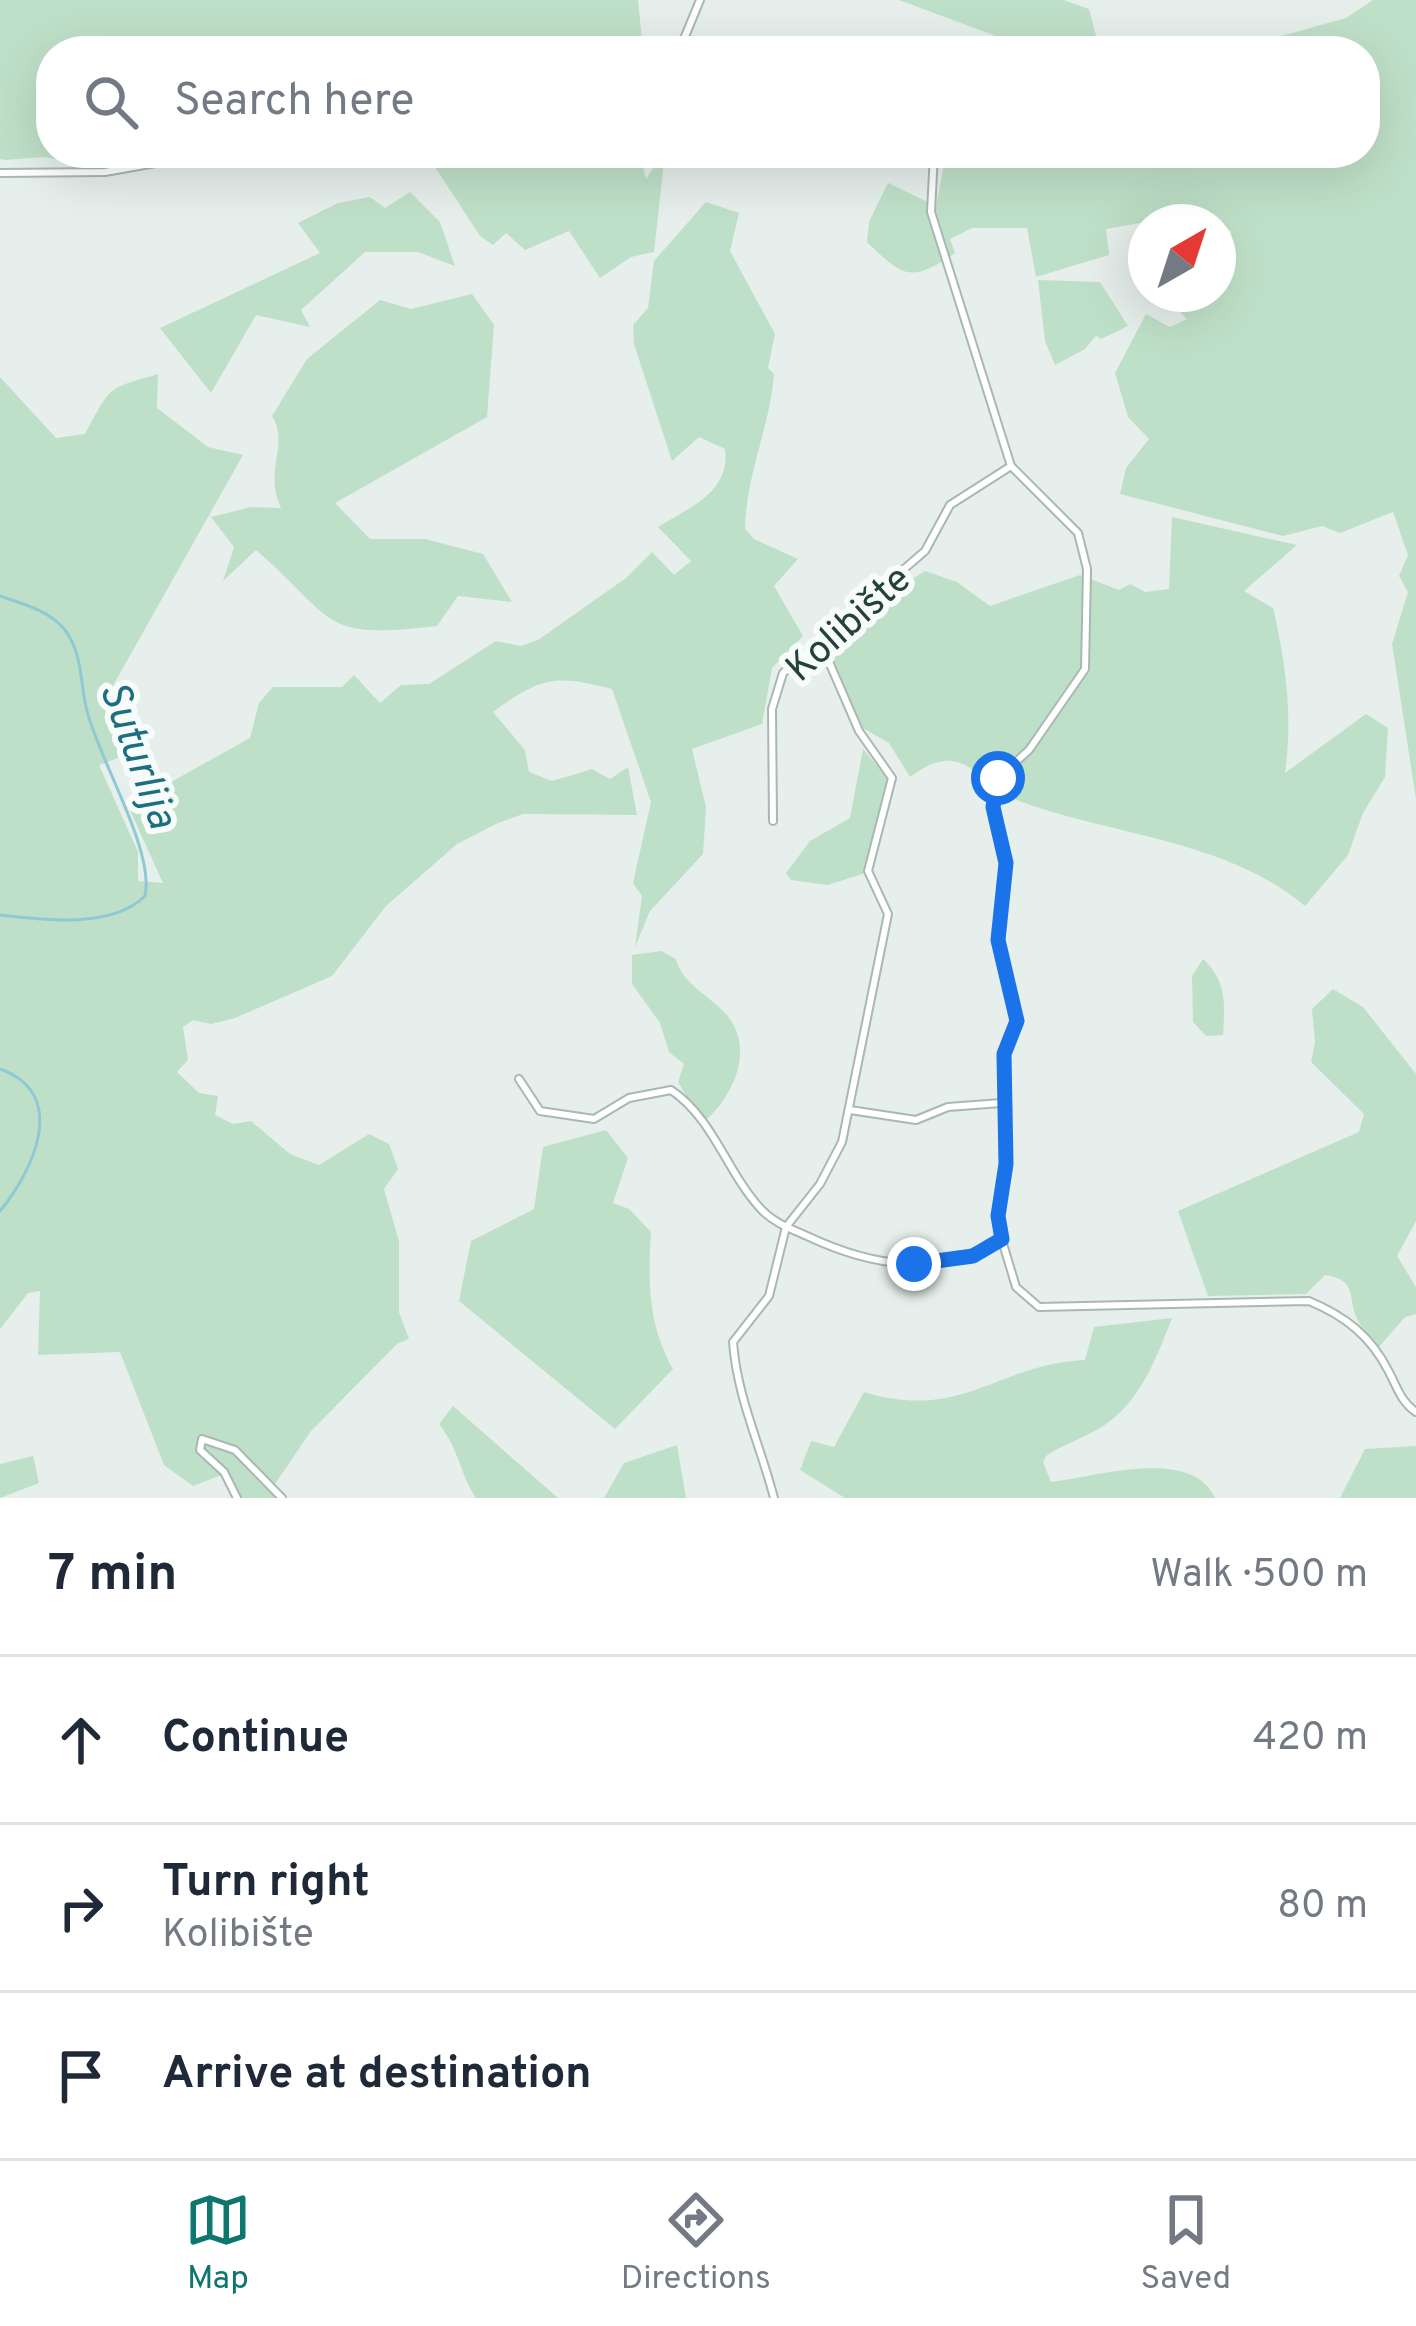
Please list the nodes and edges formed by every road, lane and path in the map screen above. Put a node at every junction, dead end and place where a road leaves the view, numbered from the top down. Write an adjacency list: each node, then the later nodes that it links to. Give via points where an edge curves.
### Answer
1 (700, 0): 2 (street)
2 (685, 36)
3 (128, 168): 5 (street)
4 (933, 168): 6 (street, via 932,212)
5 (0, 173)
6 (1011, 466): 7 (street, Kolibište, via 950,505 925,551); 10 (street, via 1083,547 1085,669 1059,713 996,784 1006,863 998,940 1017,1021 1004,1054)
7 (842, 620): 8 (street, Kolibište, via 776,687); 11 (street, via 826,655 859,731 892,778 868,872 888,914)
8 (772, 821)
9 (519, 1079): 12 (street, via 540,1111 582,1120 628,1098 671,1090 728,1154 752,1198)
10 (1001, 1103): 11 (street, via 948,1107 916,1120); 13 (street)
11 (850, 1110): 12 (street, via 831,1167)
12 (786, 1227): 13 (street, via 858,1260 914,1264 973,1256); 17 (street, via 769,1296 733,1342 736,1384)
13 (1002, 1239): 14 (street, via 1021,1296 1039,1307 1309,1301 1343,1315)
14 (1416, 1412)
15 (237, 1498): 16 (street, via 200,1450 202,1438 235,1450)
16 (282, 1498)
17 (774, 1498)

